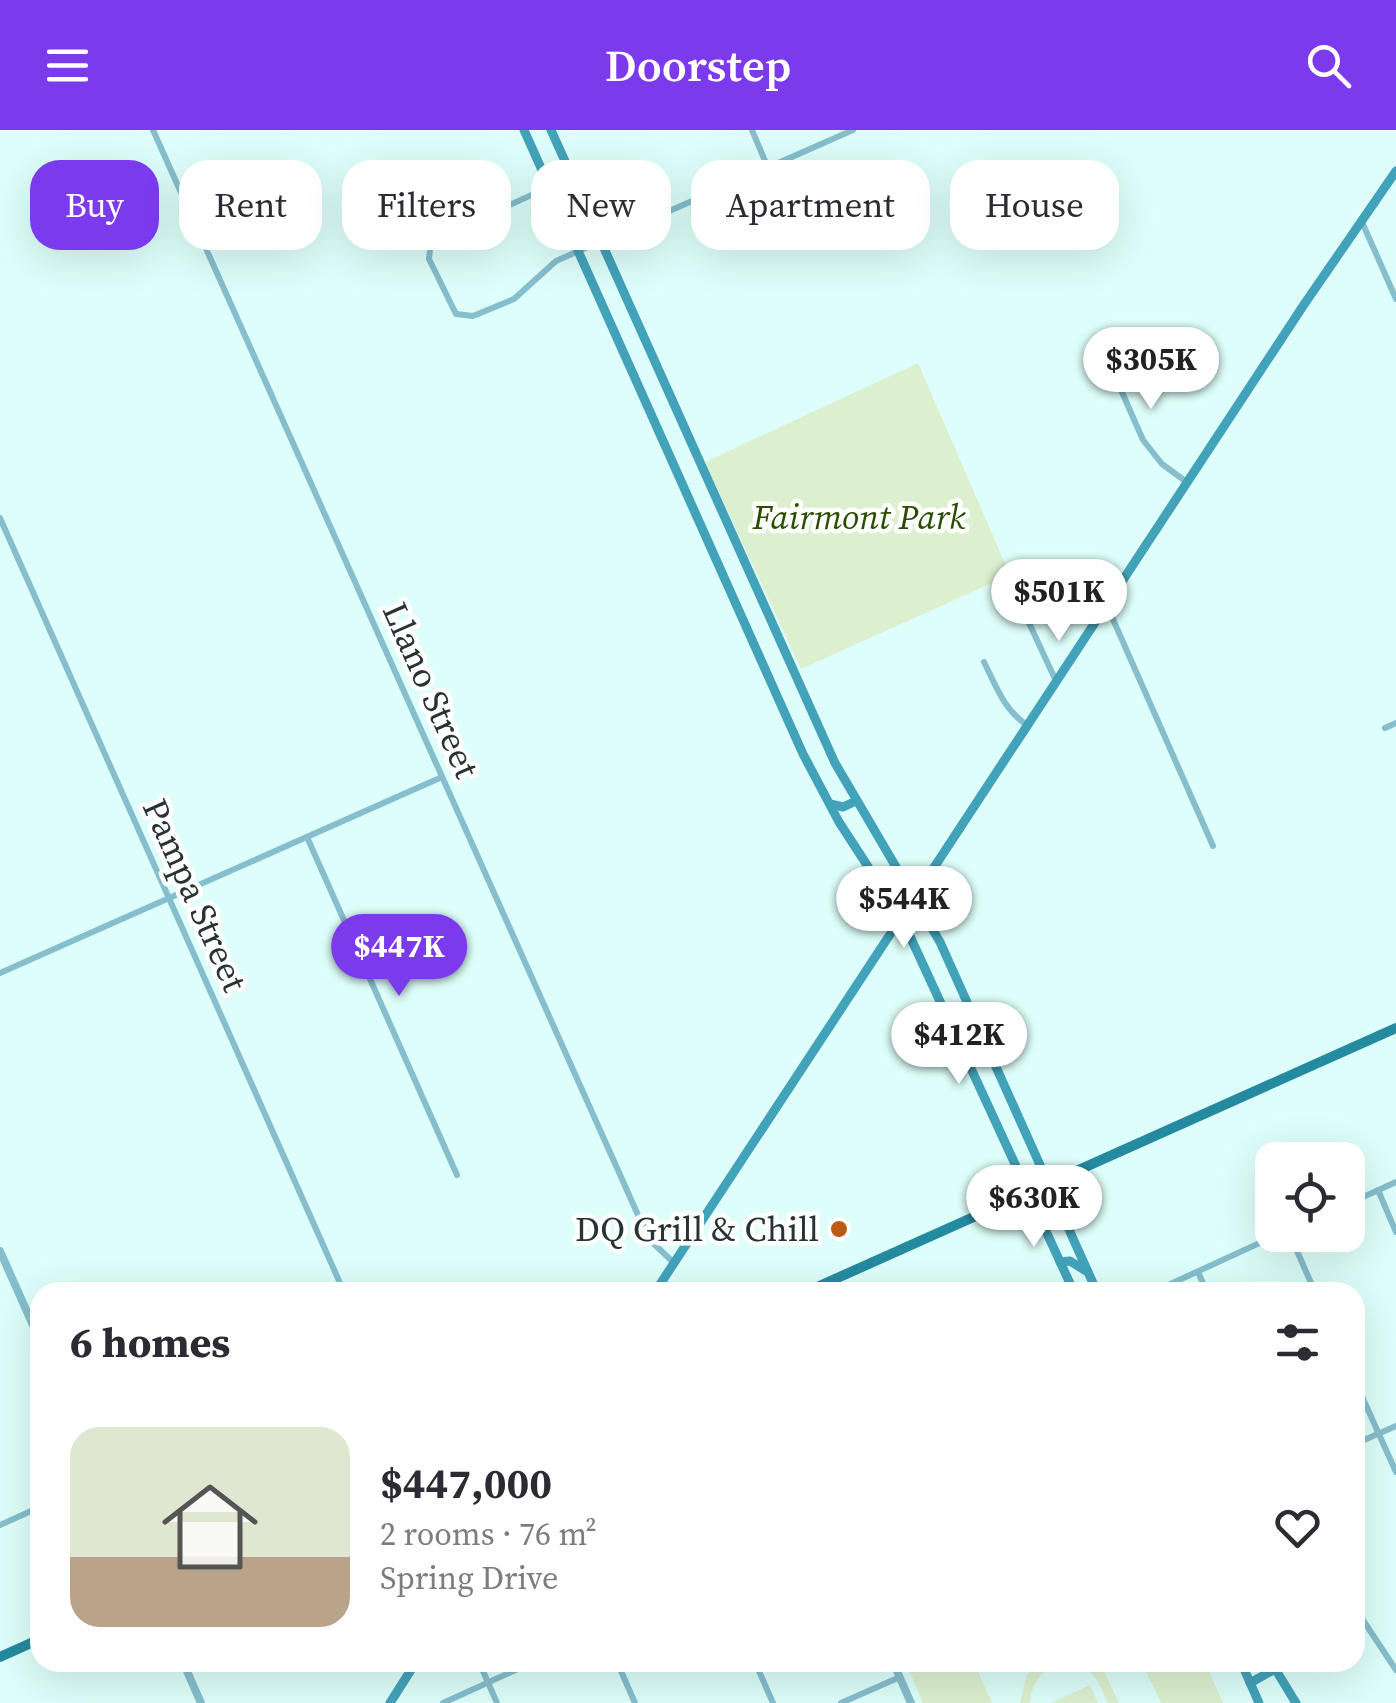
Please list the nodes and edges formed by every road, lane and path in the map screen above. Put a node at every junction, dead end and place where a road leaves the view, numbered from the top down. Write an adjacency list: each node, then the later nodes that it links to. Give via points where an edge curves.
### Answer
1 (154, 130): 31 (street, Llano Street)
2 (524, 130): 6 (main road)
3 (551, 130): 7 (main road)
4 (752, 130): 8 (street)
5 (853, 130): 9 (street)
6 (537, 160)
7 (564, 160)
8 (765, 160)
9 (786, 160)
10 (1396, 171): 12 (main road)
11 (531, 195): 15 (street, via 430,241 428,252 456,314 474,316 514,298 548,266)
12 (1362, 222): 16 (street); 20 (main road)
13 (581, 250): 15 (street)
14 (604, 250): 18 (main road)
15 (578, 251): 19 (main road)
16 (1395, 295)
17 (1103, 349): 20 (street, via 1144,440)
18 (694, 451): 19 (main road); 22 (main road)
19 (672, 461): 23 (main road)
20 (1189, 484): 24 (main road)
21 (0, 518): 36 (street, Pampa Street)
22 (749, 576): 23 (main road); 32 (main road)
23 (728, 586): 33 (main road)
24 (1108, 608): 27 (main road); 35 (street)
25 (1030, 623): 27 (street)
26 (984, 662): 29 (street, via 1005,705)
27 (1056, 681): 29 (main road)
28 (1396, 723): 30 (street)
29 (1027, 725): 37 (main road)
30 (1385, 728)
31 (442, 777): 34 (street); 54 (street, Llano Street, via 638,1215 651,1241)
32 (856, 801): 33 (main road, via 838,808); 37 (main road)
33 (828, 803): 38 (main road)
34 (307, 836): 36 (street); 43 (street)
35 (1213, 846)
36 (169, 898): 39 (street); 57 (street, Pampa Street)
37 (914, 898): 38 (main road); 40 (main road)
38 (902, 919): 41 (main road); 54 (main road)
39 (0, 972)
40 (974, 1018): 41 (main road); 45 (main road)
41 (953, 1028): 47 (main road)
42 (1396, 1028): 45 (main road)
43 (457, 1176)
44 (1396, 1182): 46 (street)
45 (1048, 1183): 47 (main road); 55 (main road)
46 (1378, 1190): 48 (street); 49 (street)
47 (1029, 1192): 53 (main road); 59 (main road)
48 (1365, 1196)
49 (1396, 1232)
50 (1255, 1245): 56 (street)
51 (0, 1251): 65 (street)
52 (1298, 1252): 64 (street)
53 (1060, 1262): 55 (main road); 60 (main road)
54 (674, 1263): 58 (main road)
55 (1088, 1272): 61 (main road)
56 (1198, 1272): 62 (street); 63 (street)
57 (340, 1282)
58 (662, 1282)
59 (828, 1282)
60 (1069, 1282)
61 (1092, 1282)
62 (1176, 1282)
63 (1203, 1282)
64 (1311, 1282)
65 (30, 1318)
66 (1365, 1405): 68 (street)
67 (1396, 1426): 68 (street)
68 (1378, 1434): 69 (street); 70 (street)
69 (1365, 1440)
70 (1396, 1472)
71 (30, 1512): 72 (street)
72 (0, 1526)
73 (1365, 1623): 76 (street)
74 (30, 1644): 75 (main road)
75 (0, 1657)
76 (1396, 1670)
77 (187, 1672): 90 (street)
78 (410, 1672): 91 (main road)
79 (483, 1672): 88 (street)
80 (512, 1672): 88 (street)
81 (621, 1672): 94 (street)
82 (759, 1672): 95 (street)
83 (898, 1672): 87 (street)
84 (1245, 1672): 89 (main road)
85 (1265, 1672): 89 (main road)
86 (1277, 1672): 99 (main road)
87 (900, 1677): 96 (street); 97 (street)
88 (488, 1683): 92 (street); 93 (street)
89 (1250, 1684): 98 (main road)
90 (201, 1703)
91 (390, 1703)
92 (443, 1703)
93 (498, 1703)
94 (635, 1703)
95 (773, 1703)
96 (841, 1703)
97 (911, 1703)
98 (1259, 1703)
99 (1296, 1703)

